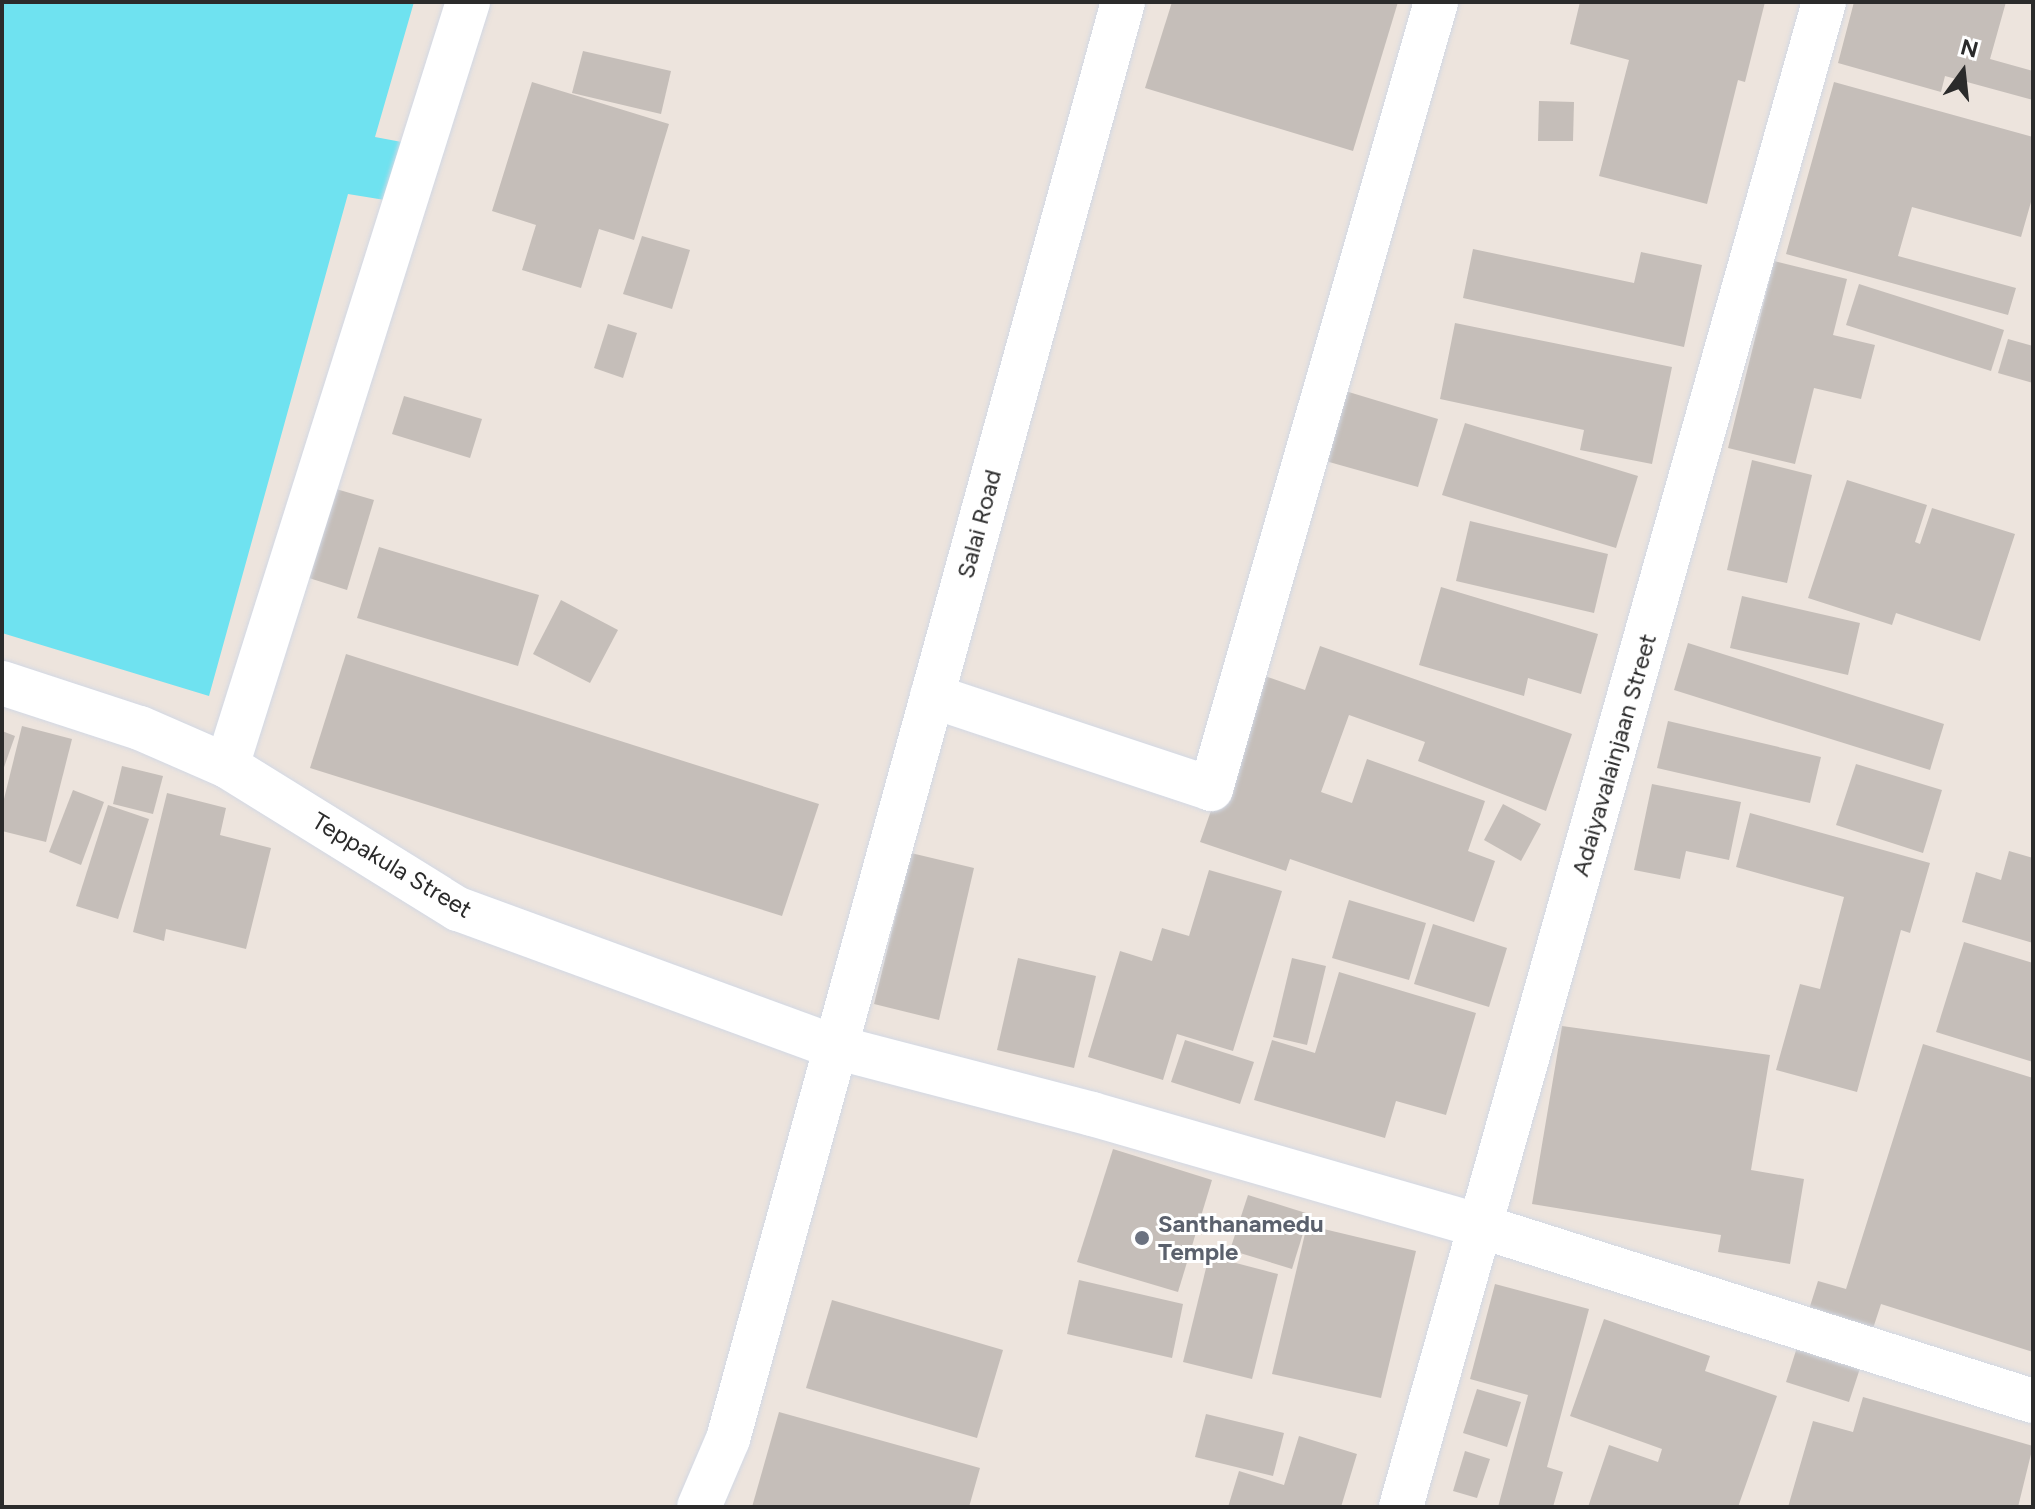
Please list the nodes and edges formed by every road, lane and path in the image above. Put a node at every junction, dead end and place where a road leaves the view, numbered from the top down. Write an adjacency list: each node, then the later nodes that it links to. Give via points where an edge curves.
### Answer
1 (468, 2): 7 (street)
2 (1123, 2): 6 (street, Salai Road)
3 (1436, 2): 6 (street, via 1211,789)
4 (1824, 2): 9 (street, Adaiyavalainjaan Street)
5 (2, 683): 7 (street, Teppakula Street, via 140,728)
6 (932, 696): 8 (street, Salai Road)
7 (227, 766): 8 (street, Teppakula Street, via 458,909)
8 (835, 1047): 9 (street, Teppakula Street, via 1092,1114); 11 (street, Salai Road, via 728,1439)
9 (1483, 1227): 10 (street, Teppakula Street); 12 (street, Adaiyavalainjaan Street)
10 (2033, 1401)
11 (699, 1507)
12 (1401, 1507)

